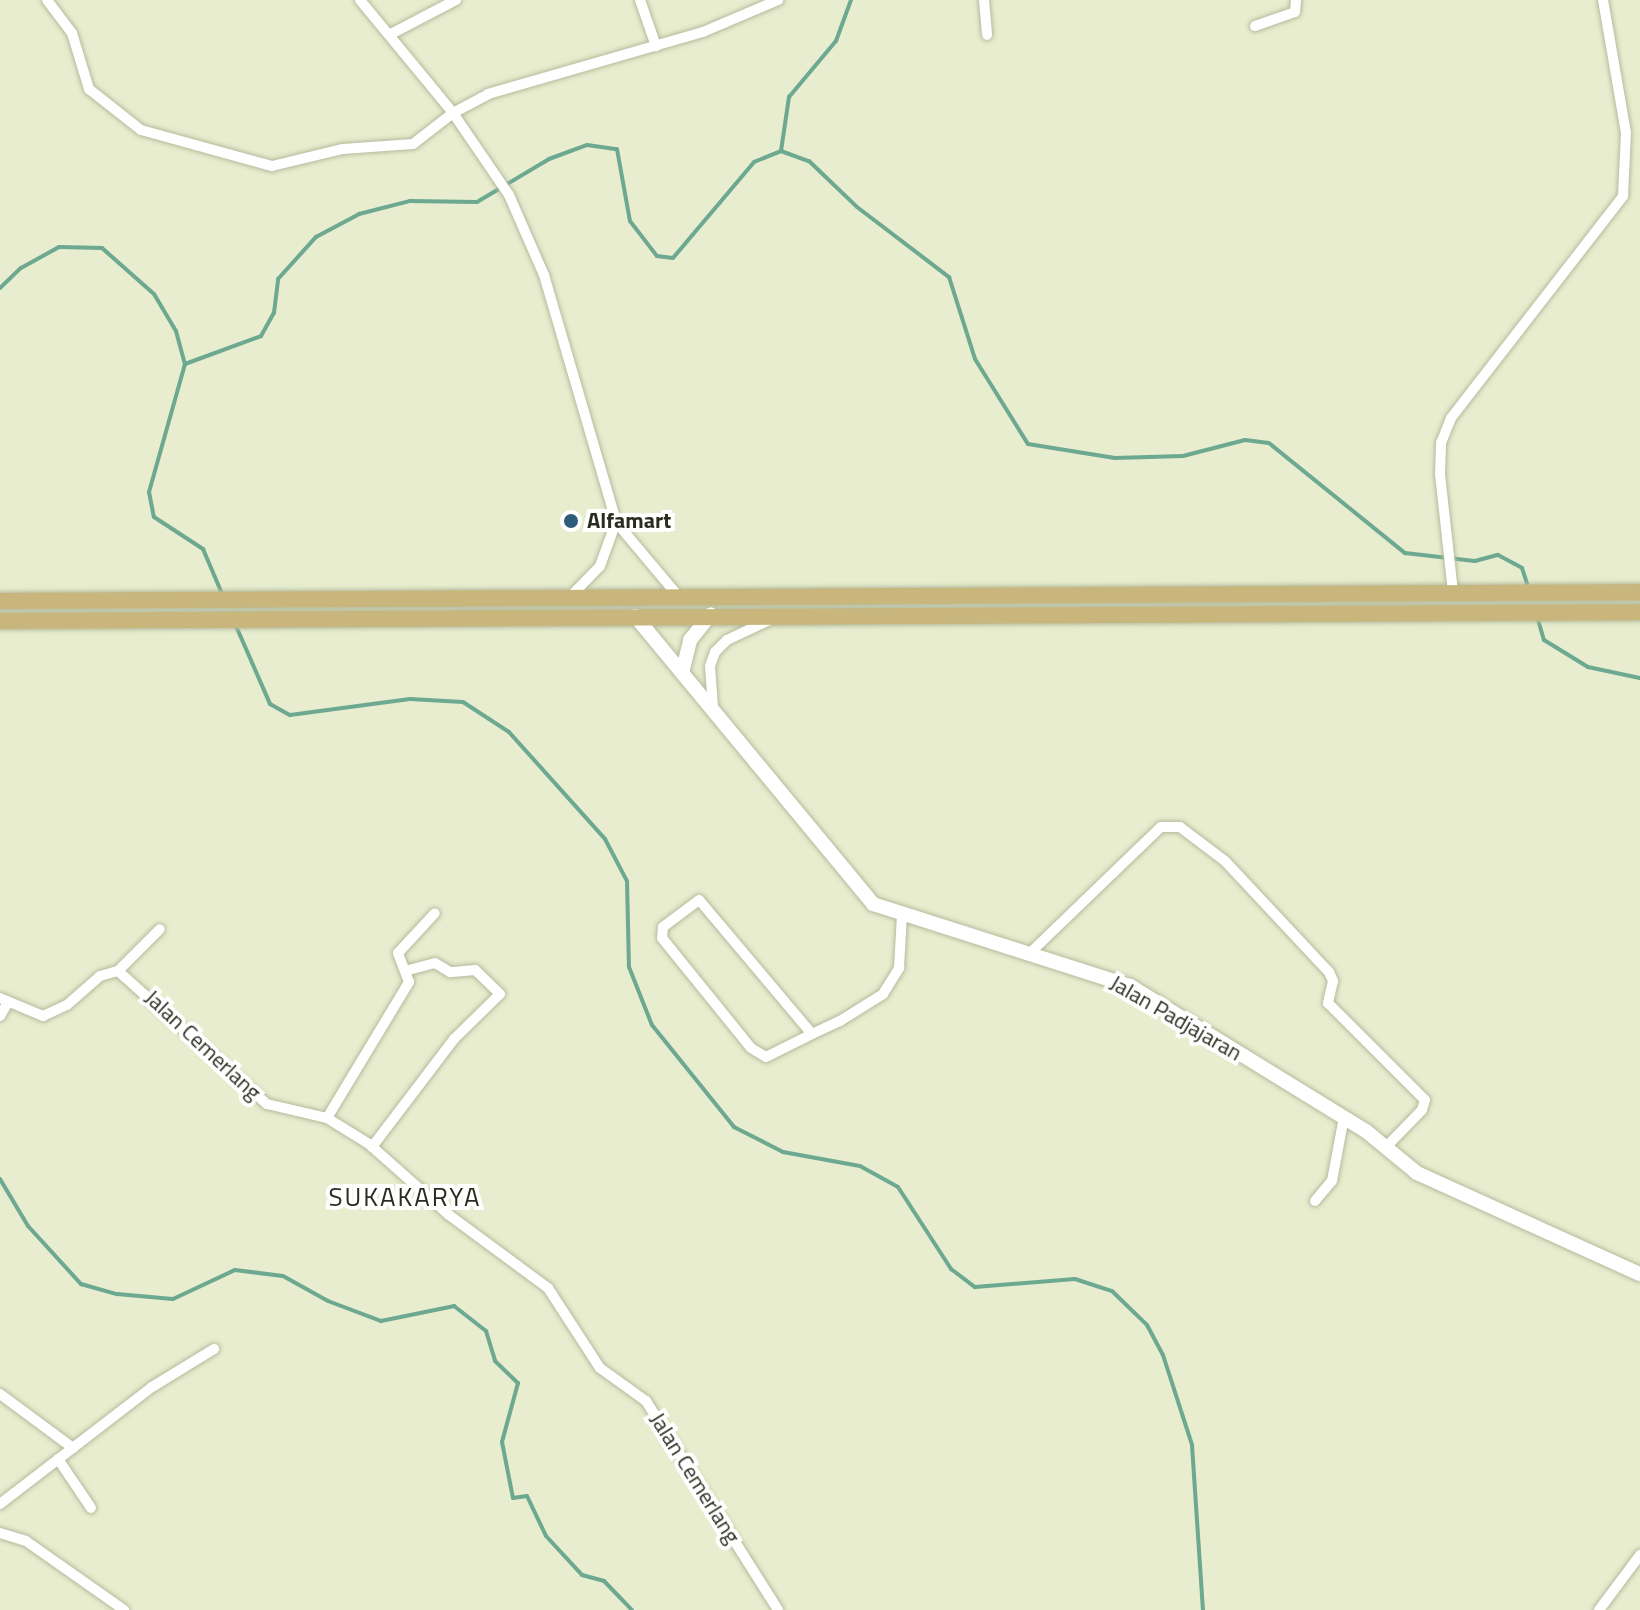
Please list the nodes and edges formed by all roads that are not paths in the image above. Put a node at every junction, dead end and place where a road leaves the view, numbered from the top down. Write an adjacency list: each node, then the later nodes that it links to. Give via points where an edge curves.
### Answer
1 (47, 0): 13 (street, via 72,33 93,93 141,130 200,149 281,165 343,149 413,144)
2 (360, 0): 10 (street)
3 (456, 0): 10 (street)
4 (640, 0): 12 (street)
5 (778, 0): 12 (street)
6 (984, 0): 11 (street)
7 (1296, 0): 9 (street, via 1295,12)
8 (1603, 0): 15 (street, via 1626,133 1623,196 1451,418 1441,443 1440,474)
9 (1255, 26)
10 (389, 35): 13 (street)
11 (987, 35)
12 (656, 46): 13 (street, via 488,94)
13 (453, 113): 14 (street, via 509,195 544,275)
14 (616, 522): 17 (street); 18 (street, via 600,566)
15 (1453, 592): 16 (main road); 20 (main road)
16 (1640, 592)
17 (679, 597): 18 (main road); 20 (main road)
18 (567, 599): 19 (main road)
19 (0, 601)
20 (858, 605): 21 (main road); 22 (main road)
21 (1640, 612)
22 (780, 613): 23 (main road); 27 (street, via 715,652 710,666)
23 (711, 614): 24 (main road); 26 (street, via 690,640)
24 (635, 616): 25 (main road); 26 (street, Jalan Padjajaran)
25 (0, 621)
26 (683, 669): 27 (street, Jalan Padjajaran)
27 (713, 707): 29 (street, Jalan Padjajaran, via 861,894)
28 (435, 913): 33 (street, via 398,953)
29 (902, 915): 31 (street, Jalan Padjajaran); 36 (street, via 894,983)
30 (160, 929): 32 (street)
31 (1031, 952): 37 (street, Jalan Padjajaran, via 1130,986); 40 (street, via 1161,827 1180,827 1225,861 1329,972 1333,981 1328,1003 1425,1100 1422,1110)
32 (118, 971): 34 (street, via 100,976 43,1016); 38 (street, Jalan Cemerlang, via 267,1104)
33 (406, 971): 38 (street, via 409,982); 39 (street, via 435,963 450,972 475,970 500,994 454,1039)
34 (3, 1001): 35 (street)
35 (0, 1016)
36 (812, 1034): 36 (street, via 766,1057 758,1055 662,938 663,927 699,900)
37 (1344, 1117): 40 (street, Jalan Padjajaran); 41 (street, via 1332,1181)
38 (327, 1118): 39 (street, Jalan Cemerlang)
39 (372, 1147): 52 (street, Jalan Cemerlang, via 449,1215 548,1288 600,1368 646,1401)
40 (1385, 1148): 42 (street, Jalan Padjajaran, via 1417,1173 1472,1201)
41 (1315, 1201)
42 (1640, 1274)
43 (214, 1349): 45 (street, via 152,1387)
44 (0, 1394): 45 (street)
45 (73, 1448): 46 (street)
46 (58, 1459): 47 (street); 48 (street)
47 (0, 1504)
48 (91, 1508)
49 (0, 1533): 51 (street, via 26,1541)
50 (1640, 1555): 53 (street)
51 (124, 1610)
52 (778, 1610)
53 (1599, 1610)

